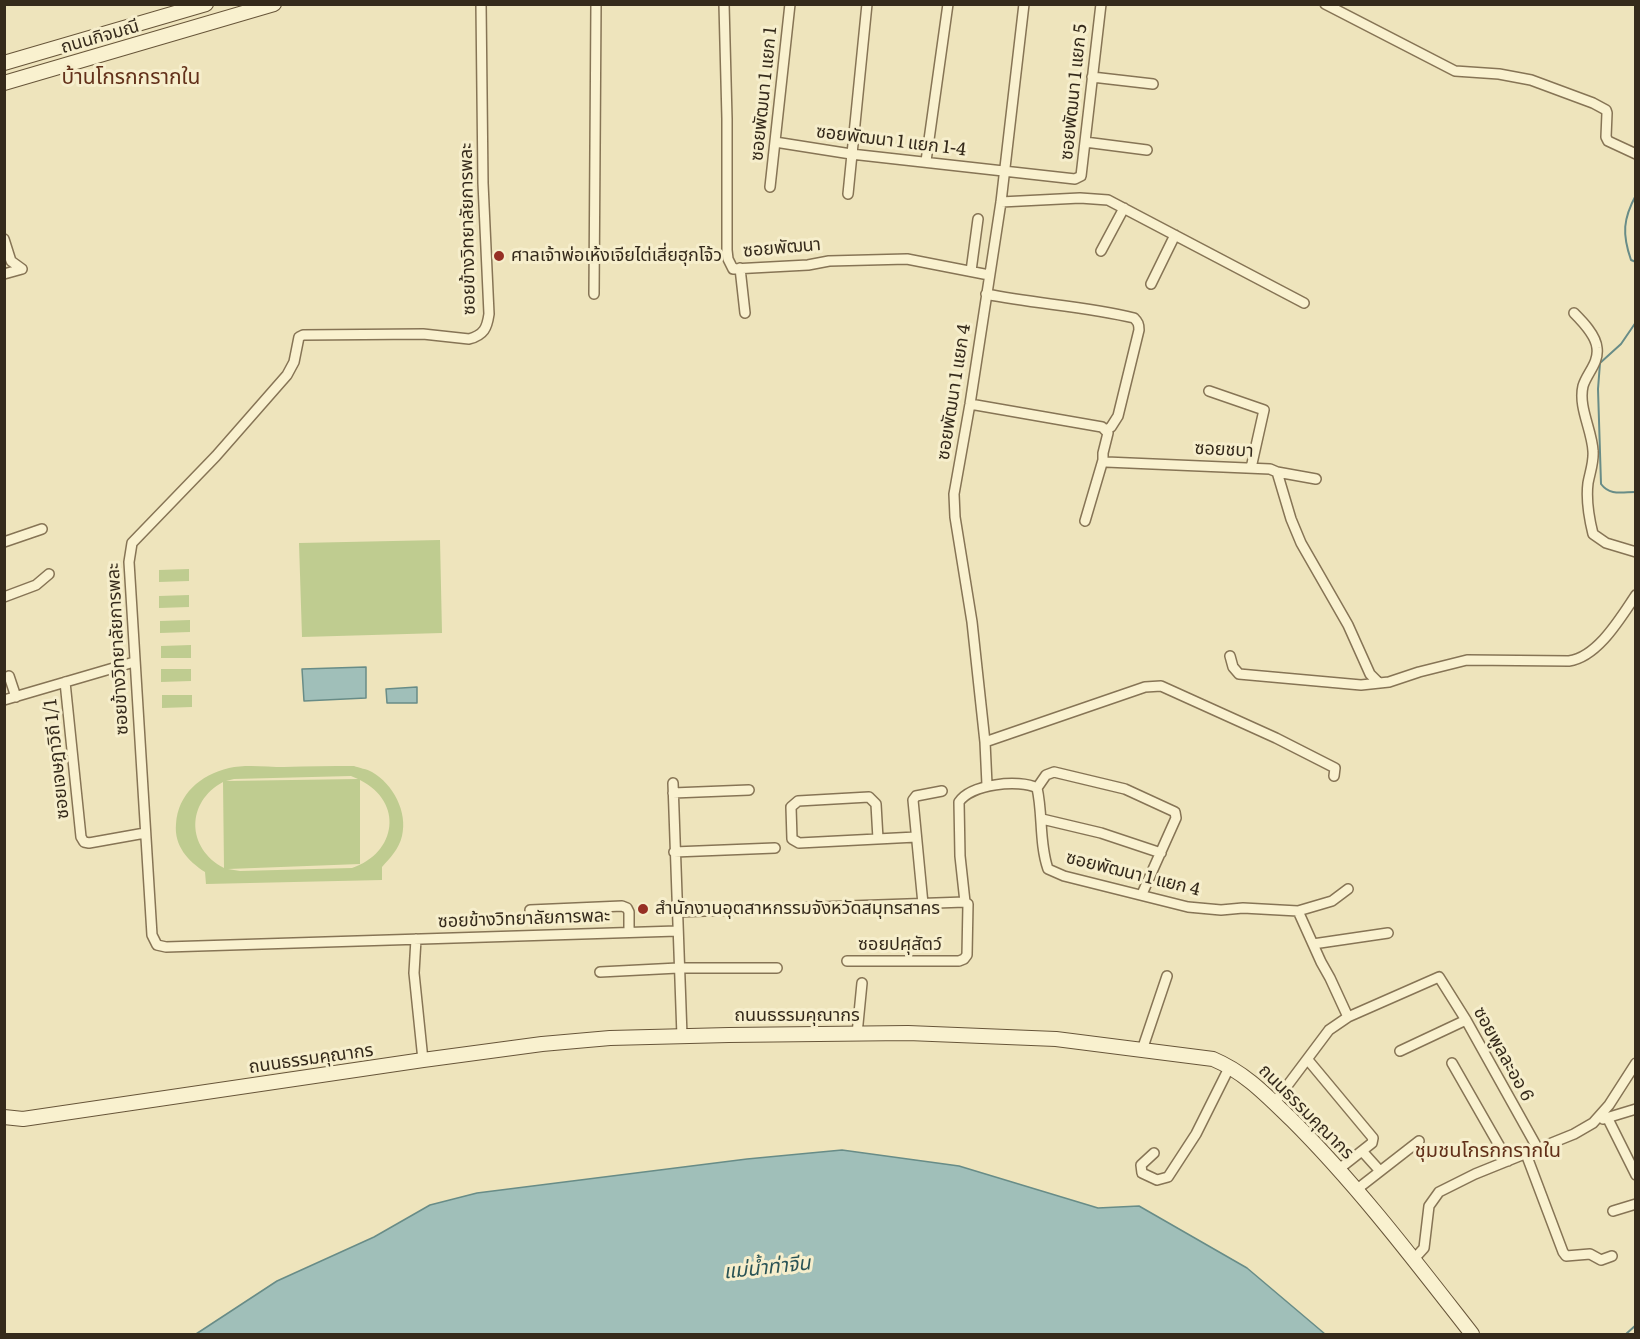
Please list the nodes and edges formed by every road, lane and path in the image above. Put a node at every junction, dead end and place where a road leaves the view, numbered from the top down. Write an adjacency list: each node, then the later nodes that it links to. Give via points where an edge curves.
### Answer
1 (206, 4): 12 (street, ถนนกิจมณี)
2 (274, 4): 14 (street, ถนนกิจมณี)
3 (481, 4): 56 (street, ซอยข้างวิทยาลัยการพละ, via 487,325 470,339 423,334 299,337 287,375 132,543 129,562)
4 (596, 4): 36 (street)
5 (724, 4): 31 (street, ซอยพัฒนา, via 727,250 733,269)
6 (790, 4): 16 (street, ซอยพัฒนา 1 แยก 1)
7 (867, 4): 19 (street)
8 (948, 4): 21 (street)
9 (1024, 4): 22 (street, ซอยพัฒนา 1 แยก 4)
10 (1101, 4): 13 (street, ซอยพัฒนา 1 แยก 5)
11 (1325, 4): 20 (street, via 1455,71 1531,80 1593,103 1606,110 1608,141)
12 (4, 63)
13 (1092, 77): 15 (street); 17 (street, ซอยพัฒนา 1 แยก 5)
14 (4, 83)
15 (1153, 84)
16 (775, 142): 19 (street, ซอยพัฒนา 1 แยก 1-4); 23 (street, ซอยพัฒนา 1 แยก 1)
17 (1085, 142): 18 (street); 22 (street, ซอยพัฒนา 1 แยก 5, via 1082,176)
18 (1147, 150)
19 (851, 154): 21 (street, ซอยพัฒนา 1 แยก 1-4); 24 (street)
20 (1635, 154)
21 (926, 161): 22 (street, ซอยพัฒนา 1 แยก 1-4)
22 (1004, 171): 25 (street, ซอยพัฒนา 1 แยก 4)
23 (770, 187)
24 (848, 194)
25 (1000, 202): 26 (street, via 1094,198); 34 (street, ซอยพัฒนา 1 แยก 4)
26 (1124, 208): 28 (street); 30 (street)
27 (978, 219): 32 (street)
28 (1175, 235): 35 (street); 38 (street)
29 (4, 239): 33 (street, via 11,261 22,269)
30 (1101, 251)
31 (740, 268): 32 (street, ซอยพัฒนา, via 907,259); 39 (street)
32 (971, 271): 34 (street, ซอยพัฒนา)
33 (4, 274)
34 (989, 275): 37 (street, ซอยพัฒนา 1 แยก 4)
35 (1151, 284)
36 (594, 294)
37 (986, 294): 42 (street, ซอยพัฒนา 1 แยก 4); 43 (street, via 1137,320 1118,417)
38 (1304, 303)
39 (745, 313)
40 (1574, 313): 51 (street, via 1598,347 1594,368 1583,386 1582,404 1593,451 1588,482 1593,534 1606,543)
41 (1209, 391): 45 (street, via 1264,410)
42 (970, 404): 43 (street); 62 (street, ซอยพัฒนา 1 แยก 4, via 954,506)
43 (1106, 430): 44 (street)
44 (1104, 460): 45 (street, ซอยชบา); 48 (street)
45 (1251, 468): 46 (street, ซอยชบา)
46 (1277, 472): 47 (street); 59 (street, ซอยชบา, via 1301,543)
47 (1316, 479)
48 (1085, 522)
49 (42, 529): 50 (street)
50 (4, 542)
51 (1635, 552)
52 (49, 574): 54 (street, via 36,585)
53 (1635, 595): 59 (street, via 1602,641 1574,660 1467,660)
54 (4, 597)
55 (1230, 656): 59 (street, via 1239,674 1361,685)
56 (134, 662): 58 (street); 71 (street, ซอยข้างวิทยาลัยการพละ)
57 (9, 676): 60 (street)
58 (65, 682): 60 (street); 71 (street, ซอยเจษฎาวิถี 1/1, via 81,837 88,843)
59 (1378, 683)
60 (16, 697): 61 (street)
61 (4, 700)
62 (985, 742): 63 (street, via 1144,687 1161,686 1335,768); 65 (street, ซอยพัฒนา 1 แยก 4)
63 (1334, 776)
64 (673, 783): 69 (street)
65 (987, 785): 66 (street, via 1030,784); 79 (street, via 971,791 959,802)
66 (1037, 788): 70 (street, ซอยพัฒนา 1 แยก 4); 76 (street, via 1046,775 1054,772 1125,789 1171,809 1176,818)
67 (749, 790): 69 (street)
68 (942, 791): 72 (street, via 913,800)
69 (673, 793): 75 (street)
70 (1042, 819): 76 (street); 78 (street, ซอยพัฒนา 1 แยก 4, via 1048,869)
71 (145, 833): 87 (street, ซอยข้างวิทยาลัยการพละ, via 152,935 161,946)
72 (916, 837): 73 (street); 80 (street)
73 (878, 839): 73 (street, via 876,804 868,797 798,801 791,807 794,842)
74 (775, 848): 75 (street)
75 (674, 852): 83 (street)
76 (1161, 853): 78 (street)
77 (1348, 888): 82 (street, ซอยพัฒนา 1 แยก 4, via 1332,901)
78 (1142, 894): 82 (street, ซอยพัฒนา 1 แยก 4, via 1188,907)
79 (965, 902): 80 (street); 89 (street, ซอยปศุสัตว์, via 969,909 967,955 959,962)
80 (923, 904): 83 (street)
81 (530, 910): 85 (street, via 622,906 629,912)
82 (1298, 911): 88 (street)
83 (676, 912): 84 (street)
84 (677, 931): 85 (street, ซอยข้างวิทยาลัยการพละ); 90 (street)
85 (629, 932): 87 (street, ซอยข้างวิทยาลัยการพละ)
86 (1388, 933): 88 (street)
87 (416, 939): 101 (street, via 414,974)
88 (1313, 944): 95 (street)
89 (847, 961)
90 (678, 968): 91 (street); 92 (street); 98 (street)
91 (777, 968)
92 (600, 972)
93 (1167, 976): 99 (street)
94 (862, 983): 97 (street)
95 (1348, 1017): 96 (street, ซอยพูลละออ 6, via 1438,977); 102 (street, via 1329,1030)
96 (1466, 1020): 100 (street); 112 (street, ซอยพูลละออ 6)
97 (857, 1034): 98 (street, ถนนธรรมคุณากร); 99 (street, ถนนธรรมคุณากร, via 1056,1039)
98 (682, 1036): 101 (street, ถนนธรรมคุณากร, via 542,1044)
99 (1142, 1050): 105 (street, ถนนธรรมคุณากร, via 1213,1059)
100 (1400, 1051)
101 (423, 1060): 108 (street, ถนนธรรมคุณากร, via 23,1119)
102 (1308, 1060): 106 (street); 113 (street, via 1373,1138)
103 (1452, 1063): 116 (street)
104 (1635, 1063): 110 (street, via 1604,1112)
105 (1230, 1066): 106 (street, ถนนธรรมคุณากร); 114 (street, via 1196,1134 1168,1178 1157,1180 1142,1173 1141,1165)
106 (1275, 1102): 117 (street, ถนนธรรมคุณากร)
107 (1635, 1109): 109 (street)
108 (4, 1117)
109 (1607, 1117): 110 (street); 119 (street)
110 (1590, 1125): 112 (street)
111 (1419, 1141): 118 (street)
112 (1538, 1149): 115 (street)
113 (1362, 1151): 117 (street); 118 (street)
114 (1154, 1153)
115 (1526, 1154): 116 (street); 123 (street, via 1566,1256 1590,1254 1601,1260)
116 (1508, 1161): 124 (street, via 1445,1187 1435,1196 1429,1206 1424,1248)
117 (1339, 1169): 120 (street, ถนนธรรมคุณากร)
118 (1380, 1171): 120 (street)
119 (1635, 1175)
120 (1356, 1190): 124 (street, ถนนธรรมคุณากร)
121 (1635, 1204): 122 (street)
122 (1613, 1211)
123 (1612, 1256)
124 (1414, 1259): 125 (street, ถนนธรรมคุณากร)
125 (1472, 1335)

